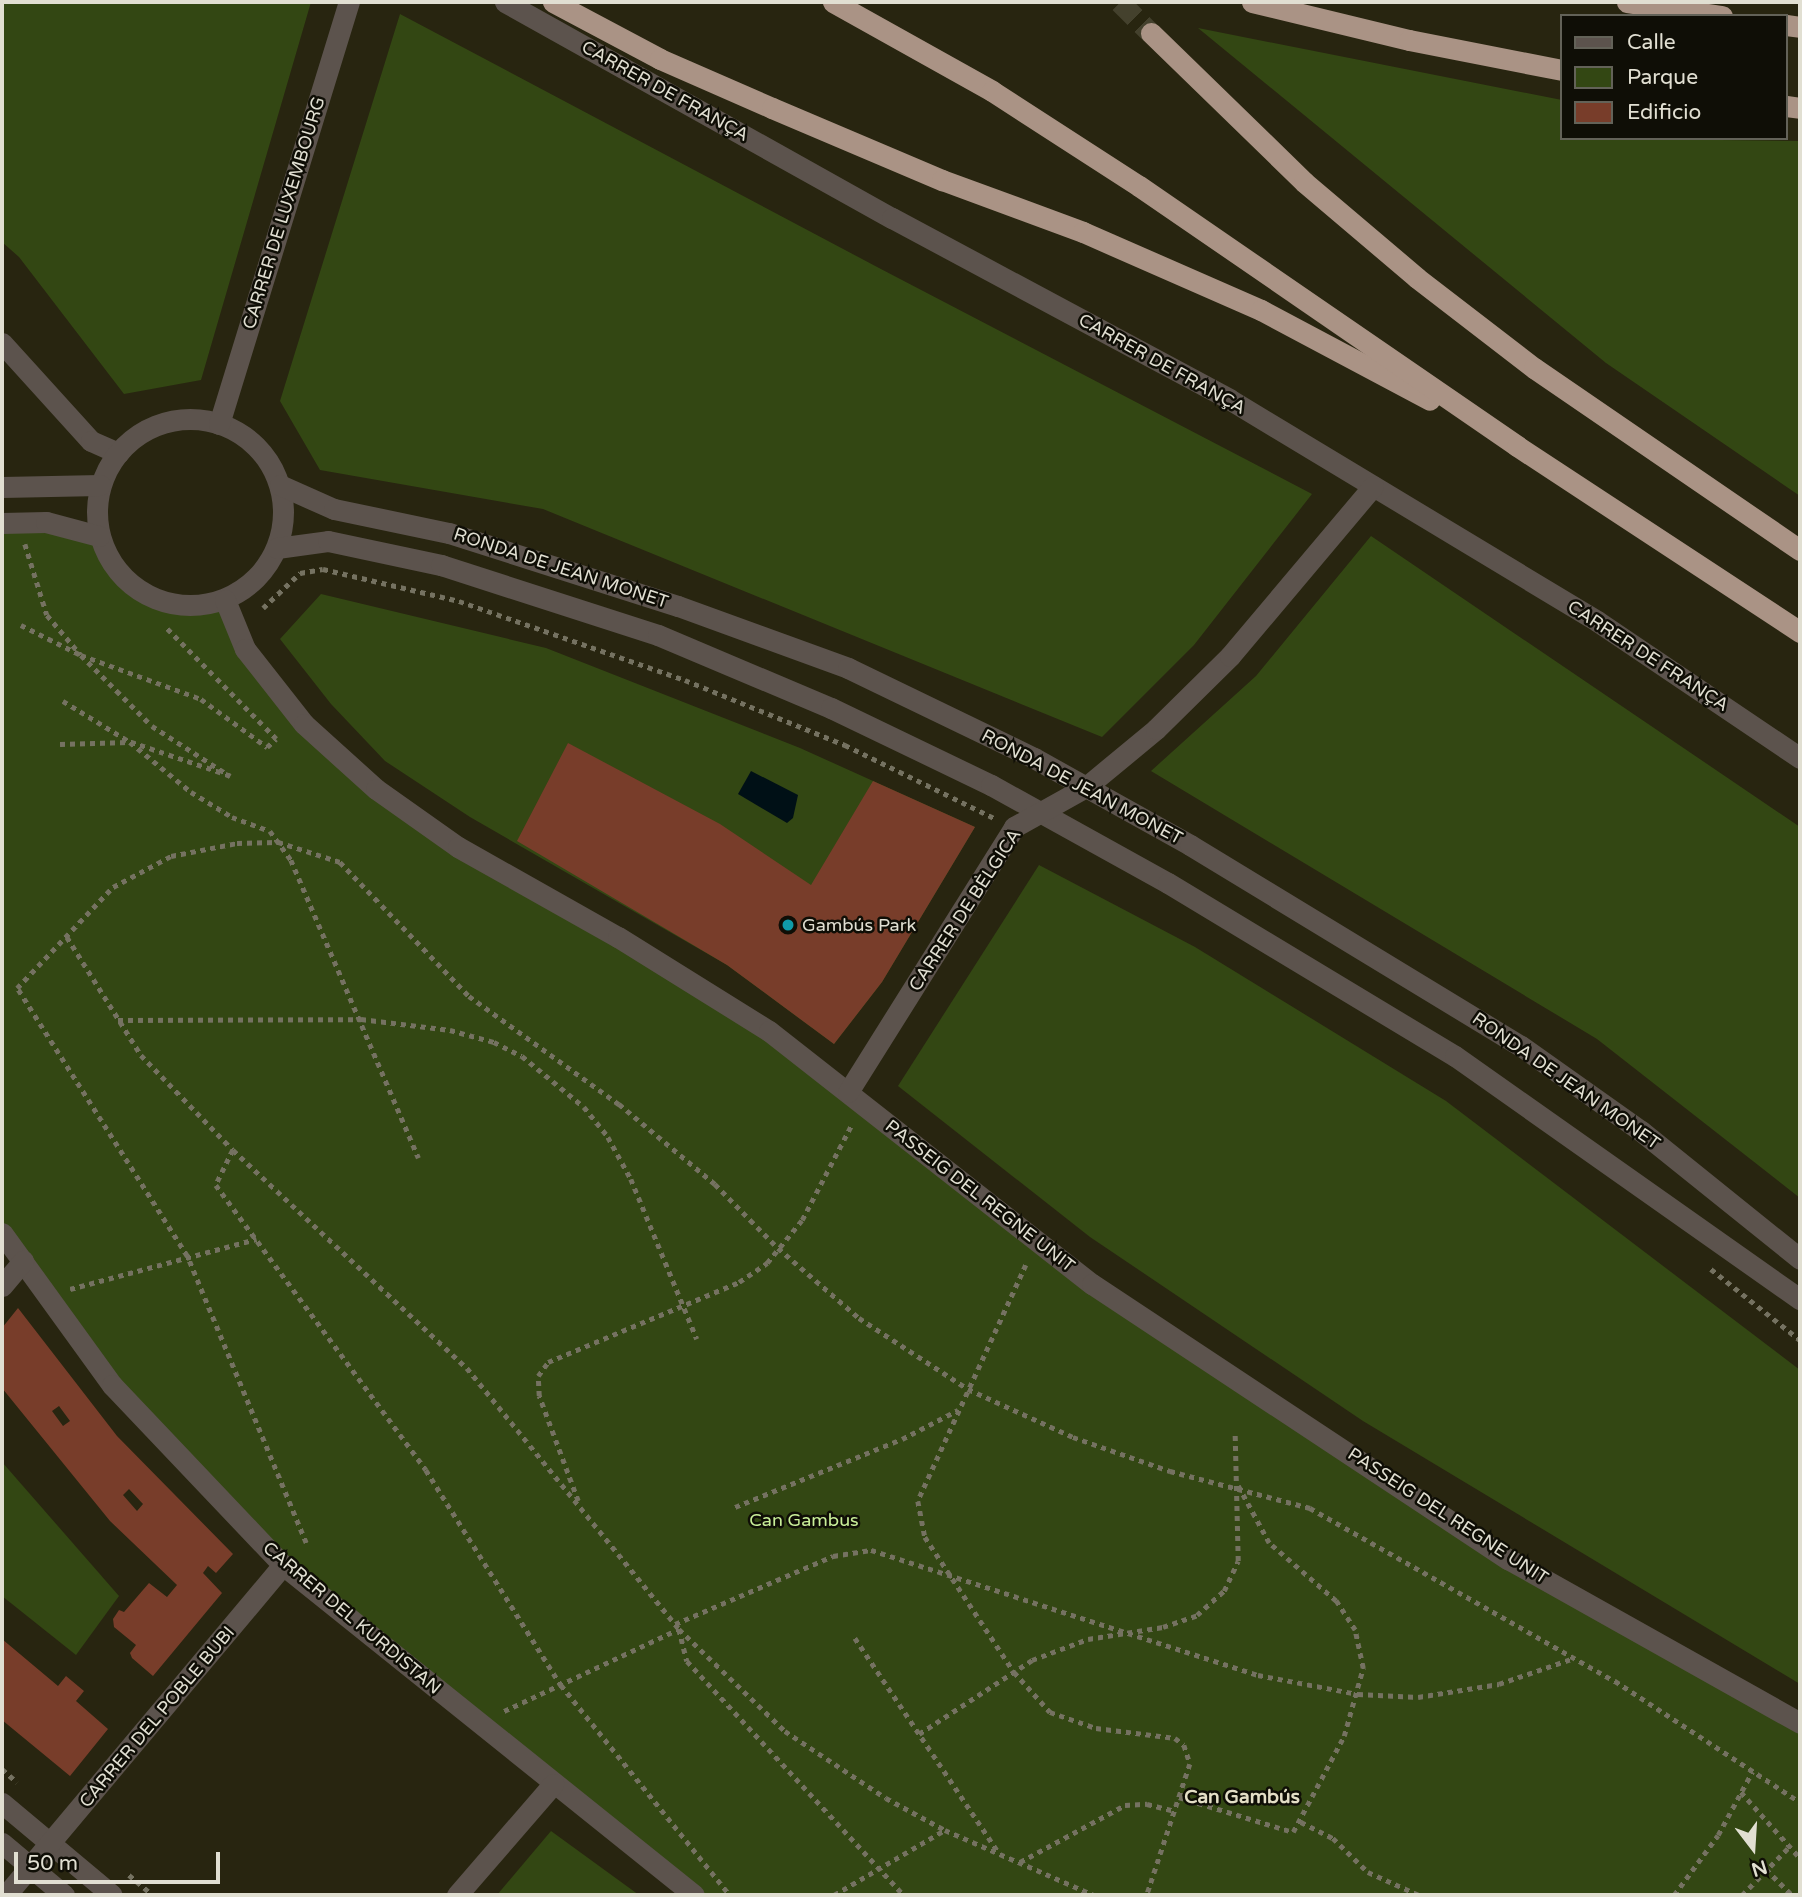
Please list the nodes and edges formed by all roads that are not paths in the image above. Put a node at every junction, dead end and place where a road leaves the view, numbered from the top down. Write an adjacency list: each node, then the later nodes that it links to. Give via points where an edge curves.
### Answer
1 (349, 2): 12 (street, CARRER DE LUXEMBOURG)
2 (505, 2): 17 (street, CARRER DE FRANÇA, via 1229,400)
3 (553, 2): 13 (highway, via 660,59 783,113 942,180 1083,232 1261,310)
4 (833, 2): 13 (highway, via 992,91 1128,179)
5 (1252, 2): 10 (highway)
6 (1627, 2): 7 (highway)
7 (1655, 5): 8 (highway)
8 (1710, 14)
9 (1151, 33): 22 (highway, via 1304,182 1417,278 1534,368)
10 (1560, 70)
11 (2, 343): 14 (street, via 91,440)
12 (219, 424): 14 (street, via 192,419 164,422 138,434); 16 (street, via 246,437 267,458)
13 (1517, 446): 24 (highway)
14 (118, 453): 15 (street)
15 (100, 485): 18 (street); 20 (street, via 96,510)
16 (280, 485): 21 (street, via 284,517); 26 (street, RONDA DE JEAN MONET, via 334,509 449,533 665,602 848,668)
17 (1373, 486): 25 (street, CARRER DE FRANÇA, via 1597,621); 26 (street, CARRER DE BÈLGICA, via 1230,656 1156,729)
18 (2, 487)
19 (2, 523): 20 (street, via 47,522)
20 (99, 536): 23 (street, via 113,566 132,586 160,601 190,607)
21 (277, 548): 23 (street, via 256,579); 27 (street, RONDA DE JEAN MONET, via 328,541 441,565 658,635 831,708)
22 (1800, 550)
23 (225, 600): 28 (street, PASSEIG DEL REGNE UNIT, via 245,649 288,702 376,789 458,848 618,937 769,1031)
24 (1800, 632)
25 (1800, 758)
26 (1086, 788): 27 (street, CARRER DE BÈLGICA); 30 (street, RONDA DE JEAN MONET, via 1376,954 1521,1046 1641,1131)
27 (1041, 813): 28 (street, CARRER DE BÈLGICA, via 1014,827); 33 (street, RONDA DE JEAN MONET, via 1168,883 1465,1063)
28 (848, 1092): 35 (street, PASSEIG DEL REGNE UNIT, via 1092,1284 1508,1559)
29 (2, 1233): 31 (street, CARRER DEL KURDISTAN)
30 (1800, 1258)
31 (23, 1261): 32 (street); 34 (street, CARRER DEL KURDISTAN, via 112,1385)
32 (2, 1286)
33 (1800, 1299)
34 (283, 1565): 36 (street, CARRER DEL KURDISTAN); 39 (street, CARRER DEL POBLE BUBI)
35 (1800, 1723)
36 (553, 1784): 44 (street); 45 (street, CARRER DEL KURDISTAN)
37 (2, 1803): 39 (street)
38 (2, 1843): 40 (street)
39 (51, 1845): 40 (street, CARRER DEL POBLE BUBI); 43 (street)
40 (31, 1867): 41 (street, CARRER DEL POBLE BUBI); 42 (street)
41 (6, 1895)
42 (64, 1895)
43 (112, 1895)
44 (457, 1895)
45 (694, 1895)

